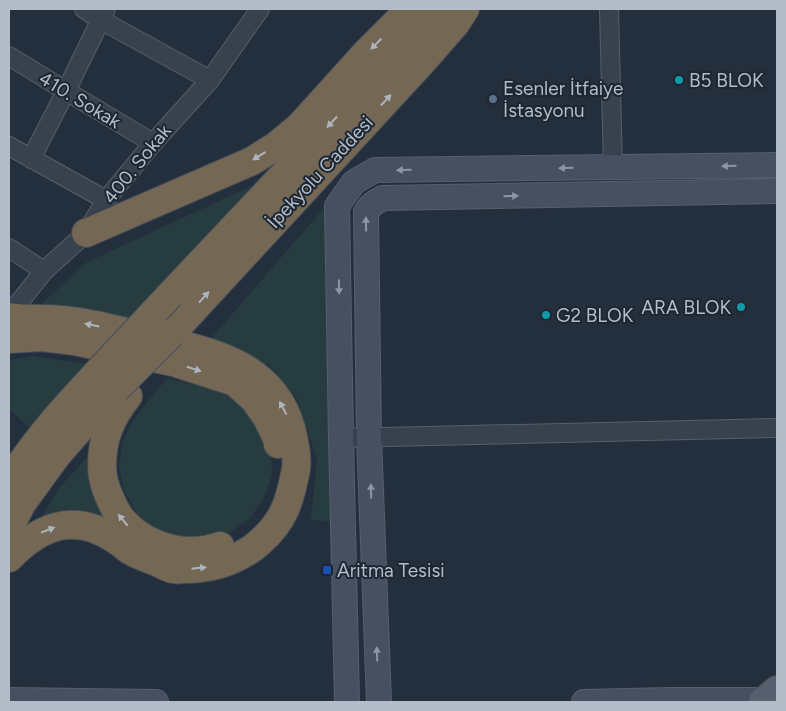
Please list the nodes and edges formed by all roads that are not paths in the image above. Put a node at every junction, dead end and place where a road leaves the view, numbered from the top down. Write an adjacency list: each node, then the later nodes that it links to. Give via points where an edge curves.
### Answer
1 (84, 9): 7 (street)
2 (410, 9): 18 (highway, one-way to 18, via 300,126 276,146 252,161)
3 (436, 9): 23 (highway, İpekyolu Caddesi, one-way to 23, bridge, via 410,41 170,296)
4 (465, 9): 23 (highway, İpekyolu Caddesi, one-way to 4, bridge, via 157,360 172,333 421,63)
5 (610, 9): 15 (street)
6 (256, 10): 9 (street, 400. Sokak)
7 (103, 14): 9 (street); 10 (street)
8 (9, 56): 10 (street, 410. Sokak)
9 (210, 80): 11 (street, 400. Sokak)
10 (66, 92): 11 (street, 410. Sokak); 13 (street)
11 (153, 143): 17 (street, 400. Sokak)
12 (9, 146): 13 (street)
13 (31, 159): 17 (street)
14 (777, 165): 15 (street, one-way to 15)
15 (614, 168): 26 (street, one-way to 26, via 375,170 354,182 338,206)
16 (777, 191): 25 (street, one-way to 16, via 366,212 376,201 383,198)
17 (106, 200): 18 (street, 400. Sokak)
18 (86, 233): 20 (street, 400. Sokak)
19 (9, 248): 20 (street)
20 (44, 271): 21 (street, 400. Sokak)
21 (9, 316): 29 (highway, one-way to 21, via 22,544 44,531 64,525 83,525 99,530 131,551 173,569 200,569 226,563 250,551 282,518 297,464 287,416 277,397 249,371 228,359 187,346 74,321)
22 (9, 339): 23 (highway, one-way to 23, via 42,337 75,341 173,362 234,382 254,399 277,438 280,469 275,492 254,525 218,547 194,550 154,544 123,522 106,490 102,468 109,425 120,407)
23 (115, 385): 27 (highway, via 45,431); 28 (highway, via 57,455 22,503)
24 (777, 428): 25 (street)
25 (369, 437): 26 (street); 34 (street, one-way to 25)
26 (341, 438): 33 (street)
27 (9, 482)
28 (9, 528)
29 (9, 558)
30 (768, 699): 35 (street)
31 (9, 700): 32 (street)
32 (156, 702)
33 (346, 702)
34 (379, 702)
35 (584, 702)

